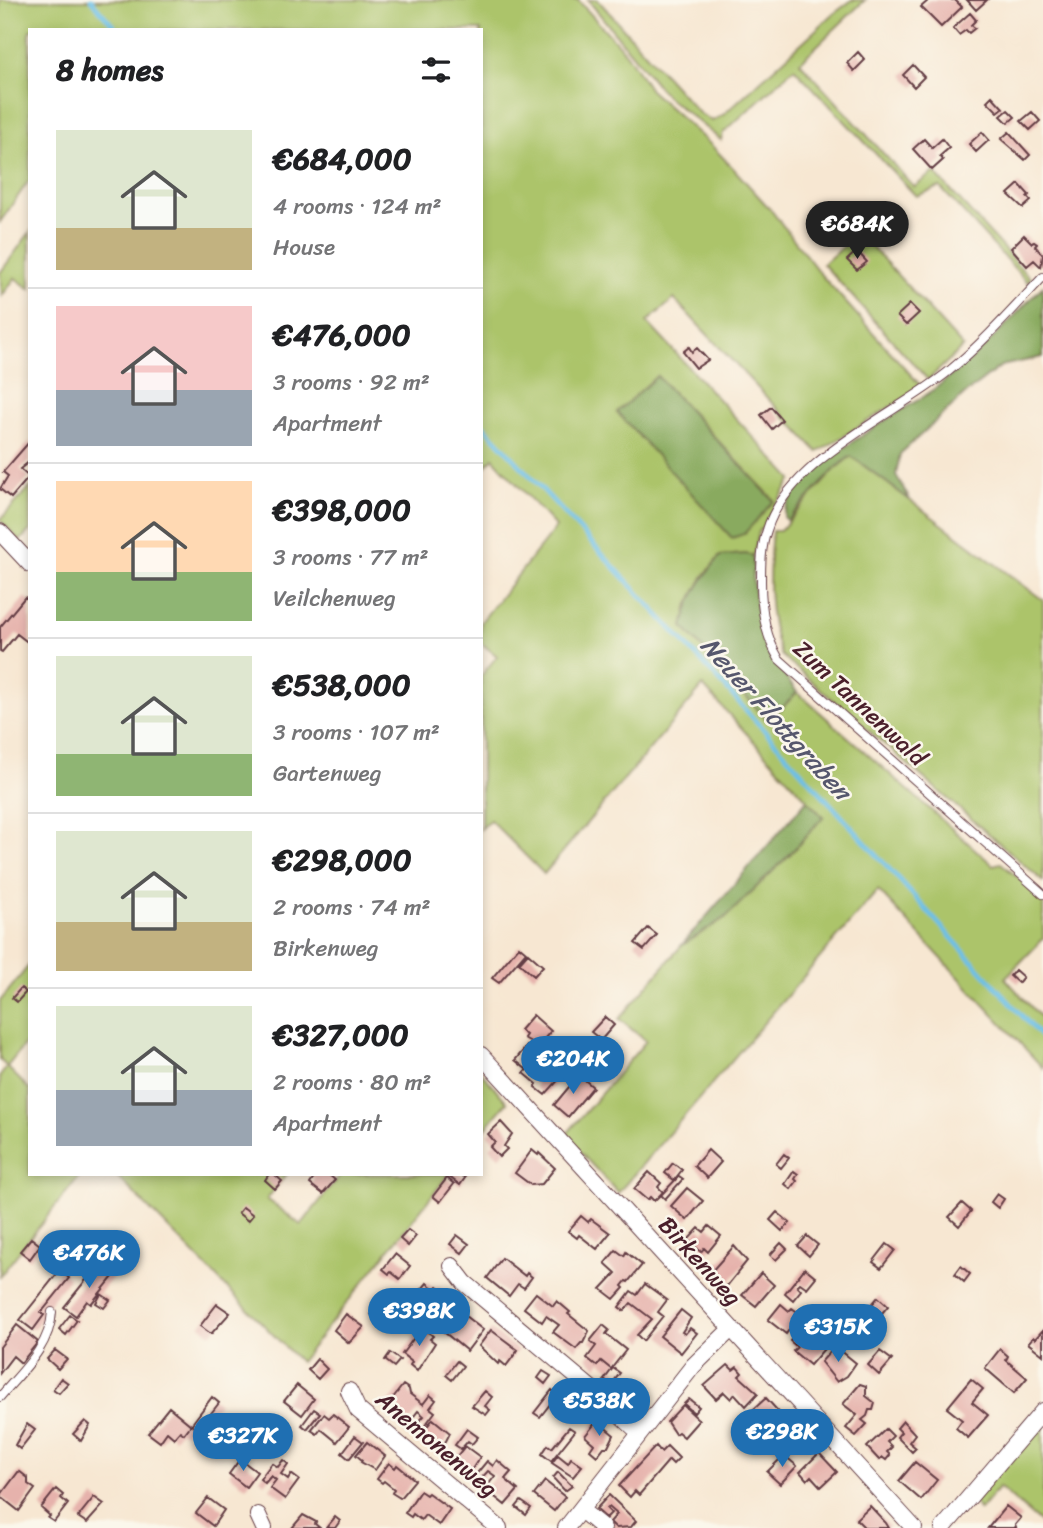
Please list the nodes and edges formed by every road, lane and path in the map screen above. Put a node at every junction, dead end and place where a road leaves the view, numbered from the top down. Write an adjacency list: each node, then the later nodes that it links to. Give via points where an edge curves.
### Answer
1 (1043, 277): 4 (lane, Zum Tannenwald, via 949,372 804,475 767,528 761,588 767,633 789,669)
2 (0, 532): 3 (street)
3 (28, 562)
4 (1043, 894)
5 (483, 1057): 8 (street, Birkenweg)
6 (452, 1266): 12 (street, via 465,1283)
7 (52, 1312): 10 (lane, via 46,1343)
8 (731, 1329): 12 (street, via 693,1366); 17 (street, Birkenweg)
9 (349, 1391): 14 (street, Anemonenweg, via 358,1410)
10 (0, 1396)
11 (1043, 1411): 18 (street)
12 (640, 1433): 13 (street)
13 (581, 1510): 15 (street); 16 (street)
14 (499, 1528)
15 (566, 1528)
16 (603, 1528)
17 (915, 1528)
18 (943, 1528)

